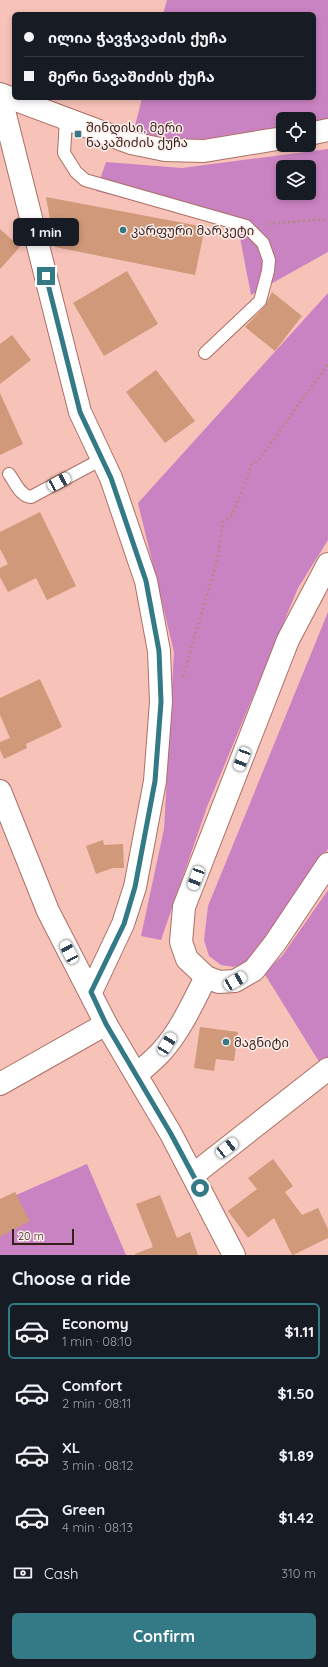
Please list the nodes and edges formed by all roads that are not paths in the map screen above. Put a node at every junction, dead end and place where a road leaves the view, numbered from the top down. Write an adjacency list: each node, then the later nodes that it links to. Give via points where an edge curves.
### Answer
1 (0, 95): 2 (street); 7 (street)
2 (12, 99)
3 (14, 100): 4 (street)
4 (66, 119): 8 (street, via 131,143 165,150 204,150); 9 (lane, via 64,154 85,180 246,226 262,243 269,260 260,301)
5 (328, 130): 6 (street)
6 (316, 133)
7 (6, 138): 10 (street, via 80,412)
8 (276, 139)
9 (204, 353)
10 (102, 459): 11 (lane, via 31,497 22,493); 16 (street, via 111,478 146,581 159,651 161,702 155,781 135,887 124,924)
11 (9, 474)
12 (328, 564): 15 (street, via 288,640 184,907 181,942 187,959)
13 (0, 790): 16 (street, via 48,911)
14 (328, 864): 15 (street, via 254,970 235,981 220,982)
15 (206, 976): 19 (street, via 192,1005 167,1044)
16 (91, 992): 17 (street)
17 (106, 1024): 19 (street); 20 (street)
18 (328, 1069): 21 (street)
19 (137, 1074): 21 (street)
20 (0, 1084)
21 (193, 1175): 22 (street)
22 (234, 1255)

